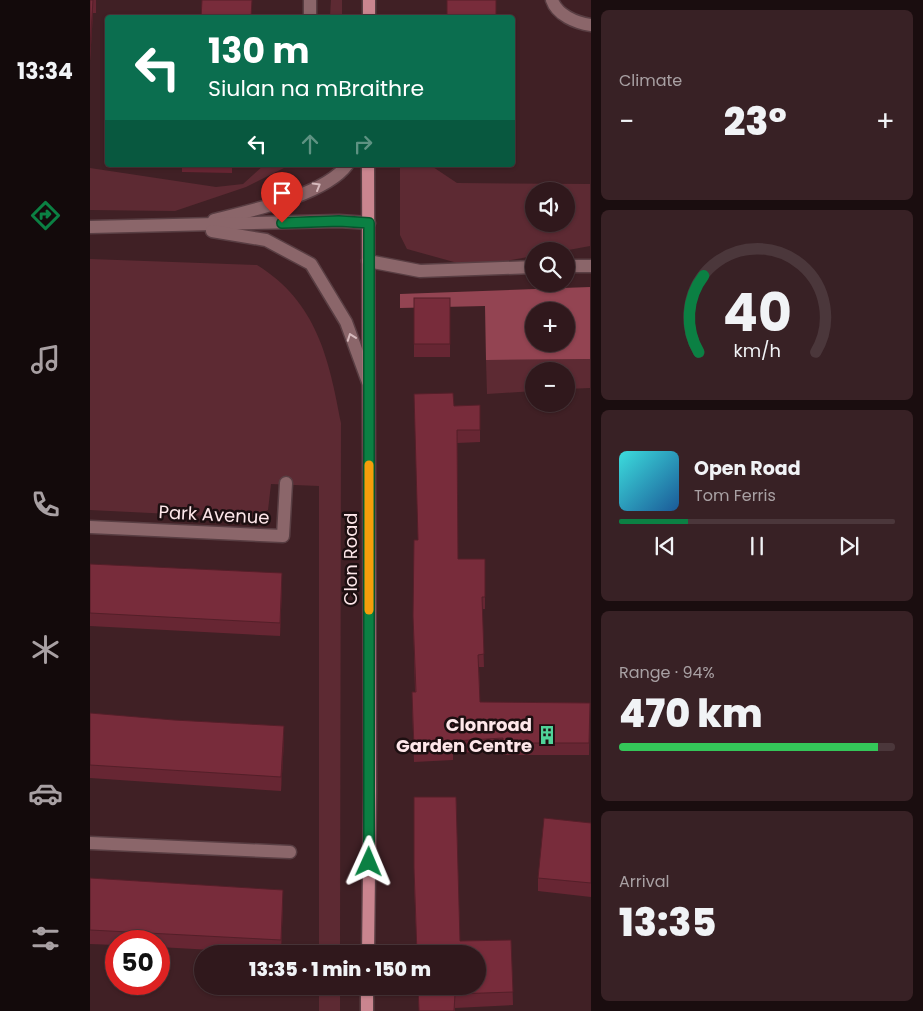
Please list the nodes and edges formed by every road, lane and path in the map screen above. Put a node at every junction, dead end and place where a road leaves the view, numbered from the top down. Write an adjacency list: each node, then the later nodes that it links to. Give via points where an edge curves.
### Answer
1 (310, 0): 4 (street)
2 (369, 0): 5 (main road)
3 (552, 0): 6 (street, via 555,8 578,23)
4 (310, 15)
5 (368, 15)
6 (590, 25)
7 (346, 167): 10 (street, one-way to 7, via 265,207 306,193)
8 (368, 167): 9 (main road, Clon Road)
9 (369, 223): 10 (street); 12 (main road, Clon Road)
10 (187, 226): 11 (street); 16 (street, one-way to 10, via 346,322 311,264 266,240)
11 (90, 227)
12 (368, 261): 15 (street, via 420,271); 16 (main road, Clon Road)
13 (575, 266): 14 (street)
14 (590, 266)
15 (525, 268)
16 (368, 383): 21 (main road, Clon Road)
17 (286, 483): 18 (street, Park Avenue, via 284,536)
18 (90, 527)
19 (90, 843): 20 (street)
20 (290, 852)
21 (368, 945)
22 (367, 995): 23 (main road)
23 (367, 1011)

